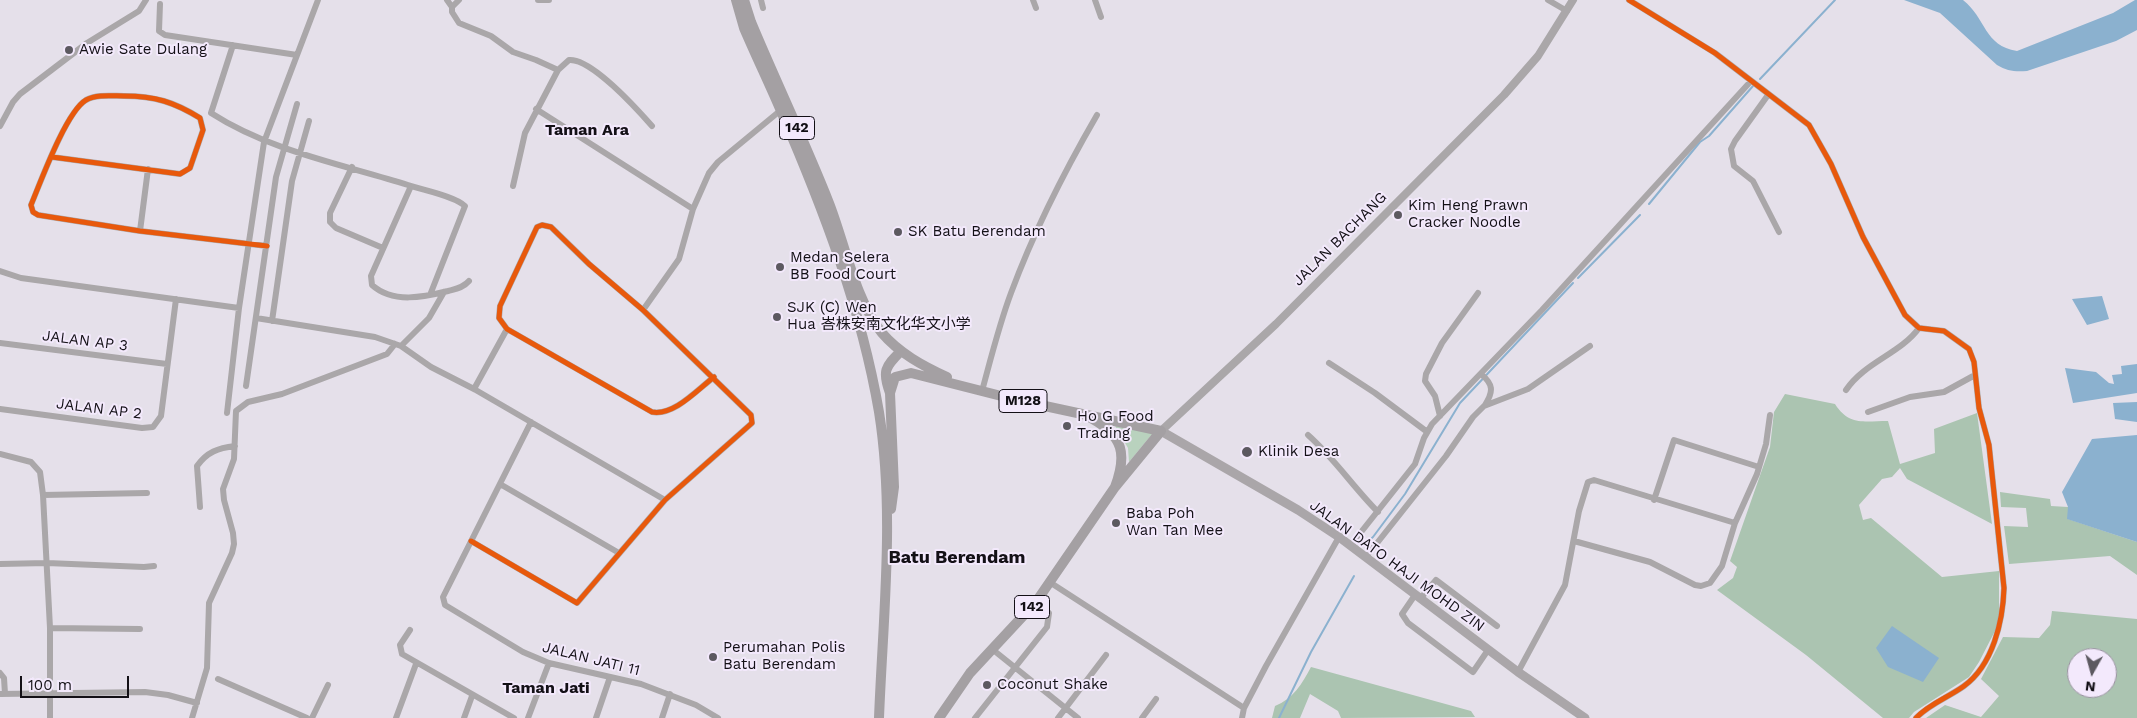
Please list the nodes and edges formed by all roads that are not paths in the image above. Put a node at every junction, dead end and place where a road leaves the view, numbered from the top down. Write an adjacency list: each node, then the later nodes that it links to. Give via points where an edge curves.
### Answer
1 (146, 0): 31 (street, via 138,11 87,43 20,94)
2 (318, 0): 22 (street)
3 (446, 0): 16 (street)
4 (459, 0): 16 (street)
5 (538, 0): 6 (street)
6 (549, 0)
7 (736, 0): 28 (main road, 142, via 750,41)
8 (744, 0): 62 (main road, 142, via 828,202 870,315 881,332)
9 (761, 0): 17 (street)
10 (1033, 0): 18 (street)
11 (1094, 0): 20 (street)
12 (1548, 0): 19 (street)
13 (1573, 0): 19 (street, JALAN BACHANG)
14 (1629, 0): 24 (street, via 1688,35)
15 (160, 4): 21 (street, via 158,26 161,33)
16 (452, 8): 23 (street, via 454,19 459,23 492,36 513,52)
17 (763, 8)
18 (1036, 8)
19 (1567, 11): 82 (street, JALAN BACHANG, via 1538,56 1498,102 1276,324)
20 (1101, 17)
21 (233, 45): 22 (street); 33 (street, via 211,113)
22 (297, 55): 33 (street)
23 (558, 70): 27 (street); 32 (street, via 569,60 578,60 601,77)
24 (1750, 81): 25 (street); 65 (street)
25 (1768, 95): 43 (street, via 1735,140 1731,158 1734,166 1753,181); 57 (street, via 1801,117 1816,135 1863,237 1900,306)
26 (297, 104): 34 (street)
27 (536, 109): 40 (street, via 525,133); 41 (street)
28 (781, 110): 41 (street, via 718,162 703,183); 97 (main road, 142, via 819,203 855,307 879,412)
29 (1097, 115): 72 (street, via 1069,164 1026,255 1003,316)
30 (309, 121): 35 (street)
31 (0, 126)
32 (652, 126)
33 (264, 142): 34 (street); 44 (street)
34 (283, 147): 35 (street); 45 (street)
35 (299, 152): 37 (street); 56 (street)
36 (52, 157): 38 (street); 38 (street, via 73,114 96,96 145,96 176,104 200,118 203,130 186,172); 42 (street, via 31,205 34,214)
37 (352, 167): 39 (street); 46 (street, via 330,213 330,222 336,228)
38 (148, 169): 42 (street)
39 (410, 186): 46 (street); 51 (street, via 465,206)
40 (513, 186)
41 (693, 209): 54 (street, via 679,259)
42 (140, 231): 44 (street)
43 (1779, 232)
44 (249, 244): 45 (street); 53 (street)
45 (267, 246): 55 (street)
46 (383, 248): 51 (street, via 372,276 372,285 382,292 402,297)
47 (0, 271): 52 (street, via 22,278)
48 (468, 281): 49 (street, via 461,287)
49 (444, 292): 51 (street); 60 (street, via 429,318)
50 (1478, 293): 80 (street, via 1442,342 1426,374 1425,381 1435,396)
51 (430, 296)
52 (176, 299): 53 (street); 64 (street, JALAN AP 2)
53 (239, 308): 77 (street)
54 (643, 310): 58 (street, via 551,227 542,225 534,231 500,306 499,318); 67 (street)
55 (256, 318): 56 (street); 68 (street)
56 (272, 321): 60 (street, via 375,337)
57 (1919, 328): 66 (street, via 1944,331 1968,350 1974,362); 71 (street, via 1906,343 1863,371)
58 (507, 329): 67 (street, via 652,412 672,409); 70 (street)
59 (0, 343): 64 (street, JALAN AP 3)
60 (398, 345): 70 (street); 85 (street, via 387,354 282,394 239,406)
61 (1590, 346): 74 (street, via 1528,389)
62 (901, 351): 69 (main road, M128); 73 (main road, via 886,369)
63 (1329, 363): 83 (street)
64 (167, 364): 75 (street, JALAN AP 2, via 160,416 153,427)
65 (1482, 375): 74 (street, via 1492,384 1492,392); 80 (street)
66 (1975, 375): 76 (street, via 1944,392 1910,397); 152 (street, via 1988,445 2004,588 2000,630 1973,679)
67 (714, 377): 92 (street, via 751,415 752,423)
68 (246, 386)
69 (968, 388): 72 (main road, M128); 73 (main road, via 903,373 895,377)
70 (474, 389): 81 (street)
71 (1846, 390)
72 (982, 391): 78 (main road, M128)
73 (890, 393): 97 (main road, via 894,487)
74 (1484, 406): 103 (street)
75 (0, 409)
76 (1868, 412)
77 (227, 413)
78 (1078, 413): 82 (main road, M128); 89 (main road, via 1105,427 1117,442 1123,459)
79 (1770, 415): 87 (street)
80 (1440, 416): 83 (street)
81 (532, 422): 88 (street); 92 (street)
82 (1161, 431): 89 (main road, JALAN BACHANG / 142); 98 (main road, JALAN DATO HAJI MOHD ZIN / M128)
83 (1426, 431): 95 (street, via 1415,464)
84 (1308, 435): 95 (street, via 1329,453 1354,488)
85 (235, 446): 94 (street, via 205,455 197,466); 130 (street, via 232,468 223,489 234,544 209,603 206,619 207,668)
86 (0, 454): 91 (street, via 24,460 36,467)
87 (1759, 467): 93 (street, via 1674,440); 96 (street)
88 (500, 484): 99 (street); 102 (street)
89 (1115, 487): 107 (main road, 142)
90 (146, 493): 91 (street)
91 (44, 494): 104 (street)
92 (665, 500): 102 (street)
93 (1654, 500): 96 (street); 100 (street, via 1591,480 1586,486)
94 (200, 507)
95 (1378, 512): 101 (street)
96 (1735, 523): 100 (street, via 1722,566 1710,583 1701,586 1650,562)
97 (888, 527): 144 (main road, 142)
98 (1339, 537): 101 (main road, JALAN DATO HAJI MOHD ZIN / M128); 131 (street)
99 (471, 541): 102 (street, via 577,603); 118 (street, JALAN JATI 11, via 443,597 447,608)
100 (1574, 541): 120 (street, via 1561,594)
101 (1350, 546): 103 (main road, JALAN DATO HAJI MOHD ZIN / M128)
102 (619, 553)
103 (1366, 557): 108 (main road, JALAN DATO HAJI MOHD ZIN / M128)
104 (46, 562): 105 (street); 106 (street); 111 (street)
105 (0, 564)
106 (154, 566)
107 (1051, 583): 109 (main road, 142); 131 (street)
108 (1418, 597): 110 (street, via 1436,580); 115 (main road, JALAN DATO HAJI MOHD ZIN / M128); 115 (street, via 1402,614 1408,623 1474,672)
109 (1036, 602): 114 (main road, 142); 119 (street, via 1049,613 1049,623)
110 (1497, 626)
111 (50, 628): 112 (street); 125 (street)
112 (140, 629)
113 (410, 630): 117 (street, via 400,650)
114 (992, 649): 119 (street); 145 (main road, 142, via 970,673)
115 (1488, 650): 120 (main road, JALAN DATO HAJI MOHD ZIN / M128)
116 (1106, 655): 132 (street)
117 (416, 664): 128 (street); 137 (street)
118 (549, 664): 122 (street, JALAN JATI 11); 140 (street)
119 (1015, 668): 132 (street); 146 (street)
120 (1518, 672): 151 (main road, JALAN DATO HAJI MOHD ZIN / M128)
121 (0, 673): 126 (street, via 4,678)
122 (610, 677): 127 (street, JALAN JATI 11); 141 (street)
123 (218, 679): 135 (street)
124 (328, 685): 136 (street)
125 (49, 693): 126 (street); 130 (street, via 157,692); 133 (street)
126 (2, 694)
127 (670, 694): 142 (street); 143 (street, JALAN JATI 11)
128 (472, 696): 138 (street); 139 (street)
129 (1156, 700): 149 (street)
130 (197, 703): 134 (street)
131 (1244, 708): 150 (street)
132 (1065, 709): 147 (street); 148 (street)
133 (50, 718)
134 (192, 718)
135 (307, 718)
136 (312, 718)
137 (396, 718)
138 (464, 718)
139 (514, 718)
140 (528, 718)
141 (596, 718)
142 (662, 718)
143 (718, 718)
144 (880, 718)
145 (940, 718)
146 (975, 718)
147 (1058, 718)
148 (1078, 718)
149 (1142, 718)
150 (1242, 718)
151 (1584, 718)
152 (1916, 718)

